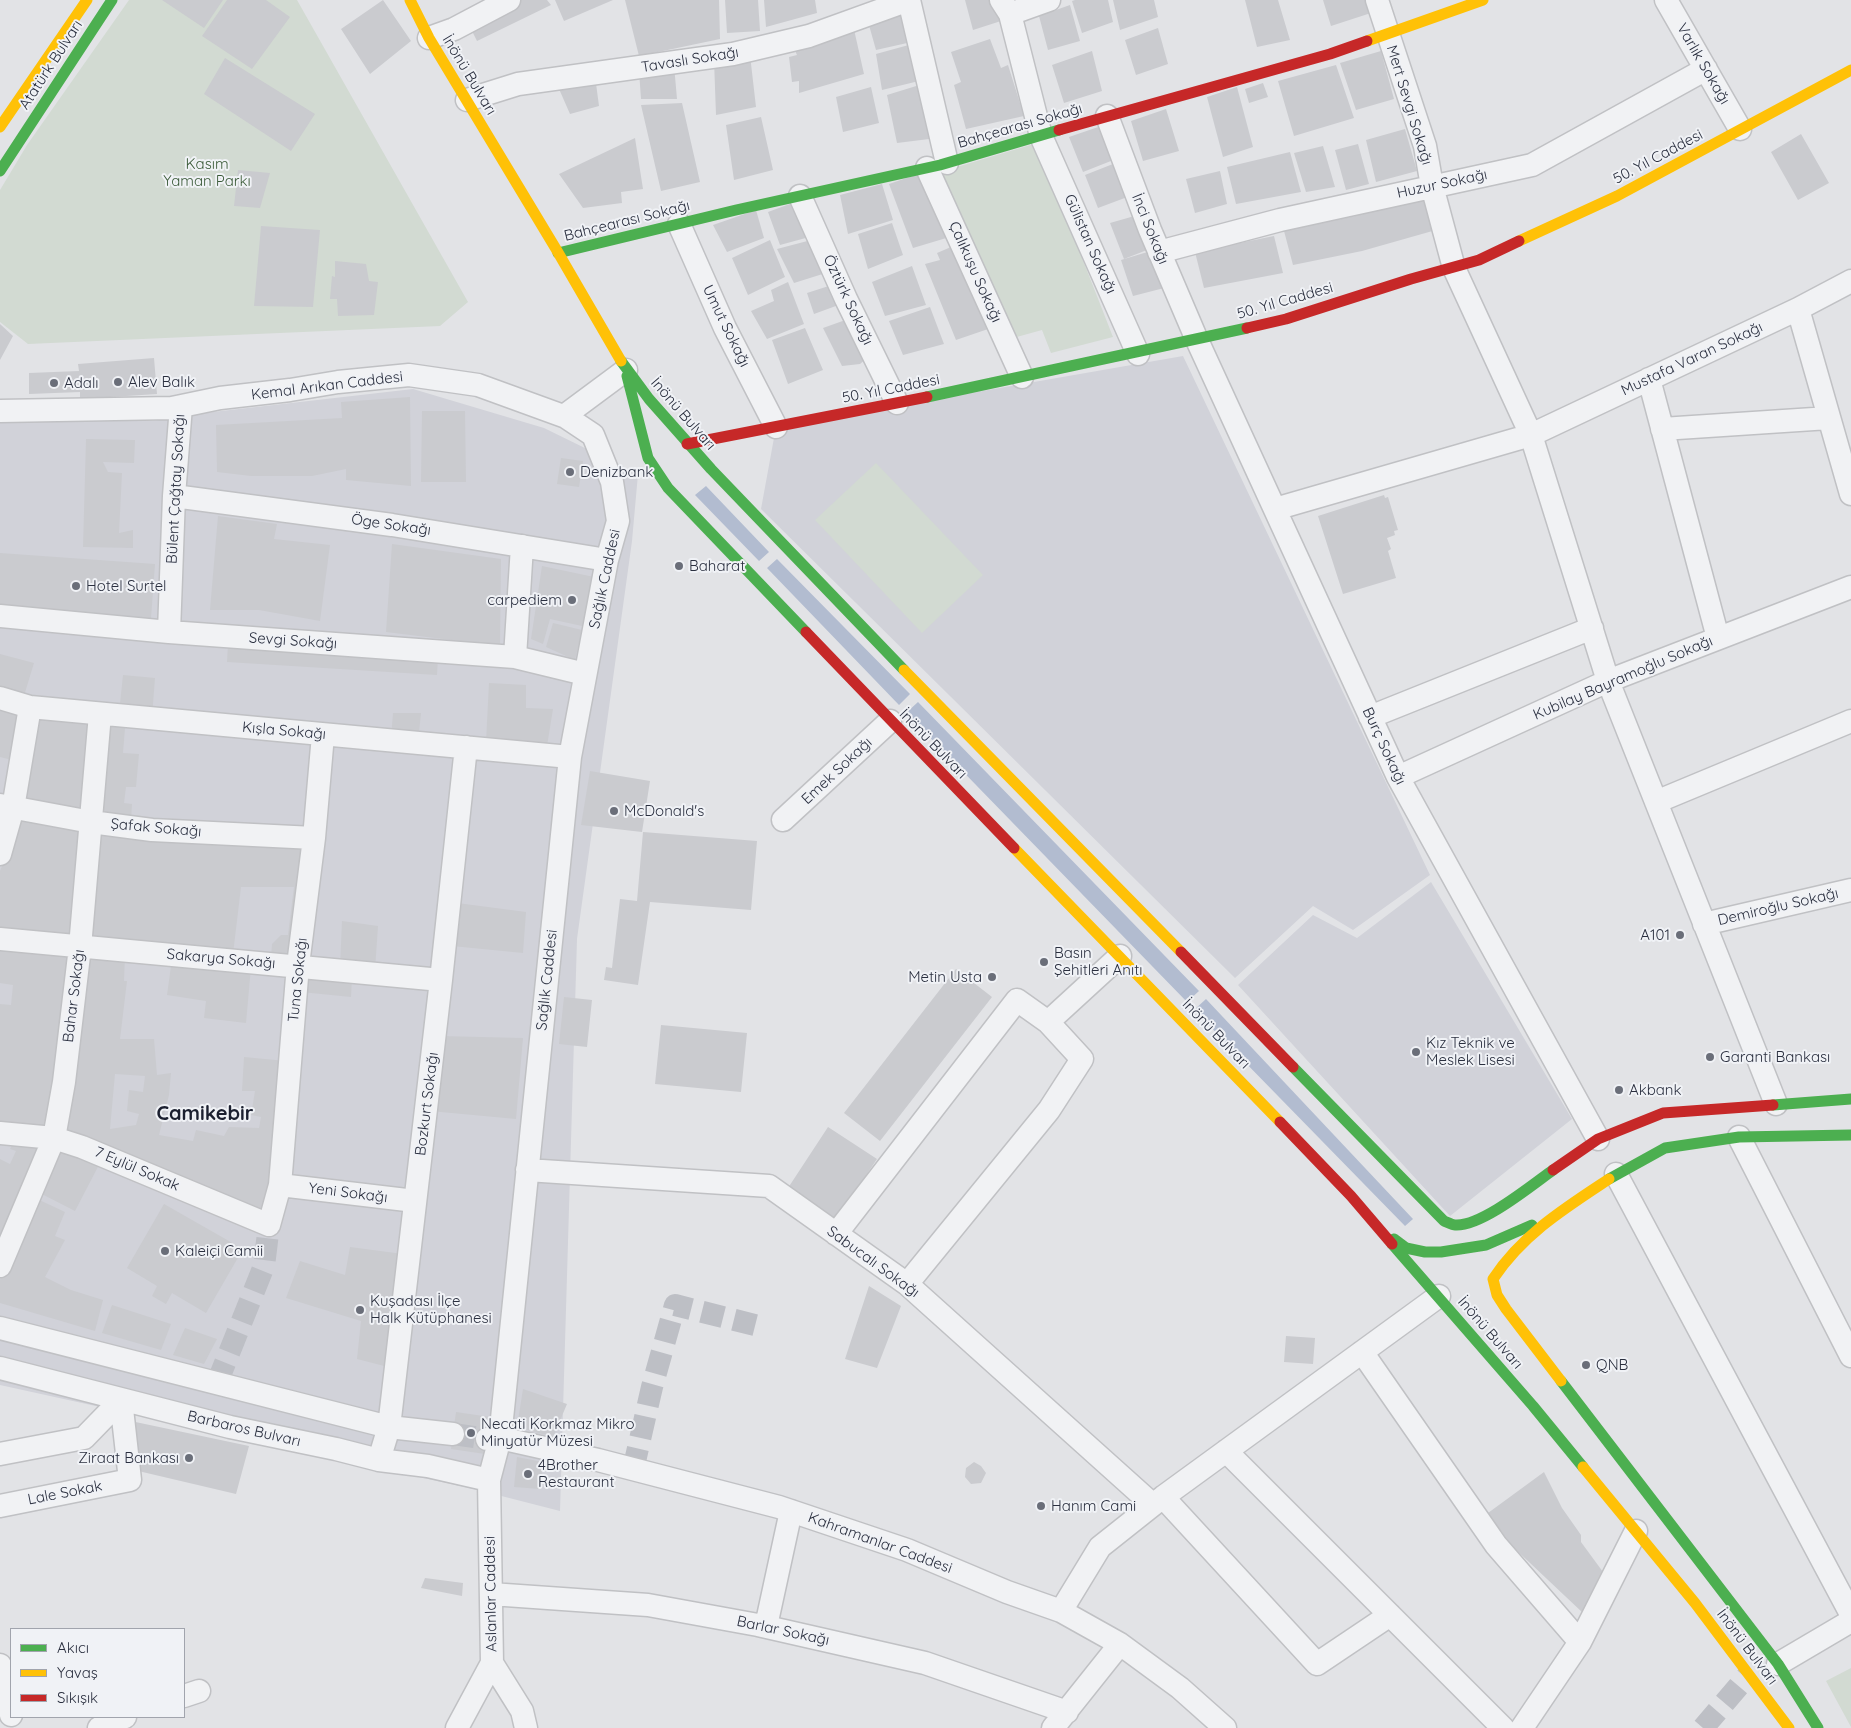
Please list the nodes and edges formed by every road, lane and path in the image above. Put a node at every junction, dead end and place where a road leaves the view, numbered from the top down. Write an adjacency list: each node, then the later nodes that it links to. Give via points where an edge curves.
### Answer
1 (87, 0): 17 (main road, Atatürk Bulvarı)
2 (112, 0): 21 (main road, Atatürk Bulvarı)
3 (410, 0): 12 (main road, İnönü Bulvarı)
4 (508, 0): 12 (street, via 454,29)
5 (909, 0): 15 (street, Tavaslı Sokağı, via 809,36 733,54 518,84); 20 (street, Çalıkuşu Sokağı)
6 (1049, 0): 10 (street)
7 (1377, 0): 11 (street, Mert Sevgi Sokağı)
8 (1483, 0): 11 (main road, Bahçearası Sokağı)
9 (1666, 0): 13 (street, Varlık Sokağı)
10 (1006, 7): 19 (street)
11 (1387, 34): 16 (main road, Bahçearası Sokağı, via 1330,54); 22 (street, Mert Sevgi Sokağı, via 1425,146)
12 (429, 38): 15 (main road, İnönü Bulvarı)
13 (1706, 69): 18 (street, Varlık Sokağı); 22 (street, Huzur Sokağı, via 1532,165)
14 (1851, 70): 18 (main road, 50. Yıl Caddesi)
15 (466, 100): 26 (main road, İnönü Bulvarı)
16 (1107, 116): 19 (main road, Bahçearası Sokağı); 25 (street, İnci Sokağı)
17 (0, 127)
18 (1740, 128): 27 (main road, 50. Yıl Caddesi, via 1616,196)
19 (1040, 136): 20 (main road, Bahçearası Sokağı); 31 (street, Gülistan Sokağı)
20 (937, 165): 23 (main road, Bahçearası Sokağı); 33 (street, Çalıkuşu Sokağı)
21 (0, 171)
22 (1432, 186): 25 (street, Huzur Sokağı, via 1280,220); 27 (street, Mert Sevgi Sokağı)
23 (800, 196): 24 (main road, Bahçearası Sokağı); 35 (street, Öztürk Sokağı)
24 (679, 224): 26 (main road, Bahçearası Sokağı); 40 (street, Umut Sokağı, via 725,328)
25 (1159, 252): 30 (street, İnci Sokağı)
26 (558, 253): 32 (main road, İnönü Bulvarı)
27 (1454, 268): 30 (main road, 50. Yıl Caddesi, via 1286,319); 42 (street, Mert Sevgi Sokağı)
28 (1851, 281): 29 (street, Mustafa Varan Sokağı)
29 (1798, 309): 34 (street, Mustafa Varan Sokağı); 39 (street)
30 (1197, 340): 31 (main road, 50. Yıl Caddesi); 47 (street, Burç Sokağı)
31 (1138, 354): 33 (main road, 50. Yıl Caddesi)
32 (626, 370): 38 (street); 43 (main road, İnönü Bulvarı); 62 (main road, İnönü Bulvarı, via 648,458 668,488)
33 (1022, 377): 35 (main road, 50. Yıl Caddesi)
34 (1649, 379): 41 (street); 42 (street, Mustafa Varan Sokağı)
35 (897, 403): 40 (main road, 50. Yıl Caddesi)
36 (181, 406): 37 (street, Kemal Arıkan Caddesi); 38 (street, Kemal Arıkan Caddesi, via 338,382 410,376 478,385); 46 (street, Bülent Çağtay Sokağı)
37 (0, 411)
38 (564, 416): 44 (street, Kemal Arıkan Caddesi, via 593,435)
39 (1829, 418): 41 (street); 45 (street)
40 (776, 426): 43 (main road, 50. Yıl Caddesi)
41 (1662, 429): 54 (street)
42 (1531, 435): 47 (street, Mustafa Varan Sokağı); 52 (street, Mert Sevgi Sokağı)
43 (686, 444): 88 (main road, İnönü Bulvarı, via 924,692 1444,1221 1455,1224 1472,1222 1498,1209)
44 (612, 482): 49 (street, Sağlık Caddesi, via 618,521)
45 (1851, 494)
46 (174, 496): 48 (street, Öge Sokağı); 53 (street, Bülent Çağtay Sokağı)
47 (1275, 509): 61 (street, Burç Sokağı)
48 (522, 546): 49 (street, Öge Sokağı); 55 (street)
49 (607, 560): 56 (street, Sağlık Caddesi)
50 (1851, 587): 54 (street, Kubilay Bayramoğlu Sokağı)
51 (0, 616): 53 (street, Sevgi Sokağı)
52 (1592, 628): 57 (street, Mert Sevgi Sokağı); 61 (street)
53 (170, 632): 55 (street, Sevgi Sokağı)
54 (1718, 638): 57 (street, Kubilay Bayramoğlu Sokağı)
55 (515, 657): 56 (street, Sevgi Sokağı)
56 (585, 674): 66 (street, Sağlık Caddesi)
57 (1608, 681): 67 (street, Kubilay Bayramoğlu Sokağı); 68 (street, Mert Sevgi Sokağı)
58 (0, 698): 59 (street, Kışla Sokağı)
59 (30, 707): 60 (street, Kışla Sokağı); 69 (street)
60 (100, 714): 64 (street, Kışla Sokağı); 71 (street, Bahar Sokağı)
61 (1370, 717): 67 (street, Burç Sokağı)
62 (890, 721): 70 (street, Emek Sokağı); 78 (main road, İnönü Bulvarı)
63 (1851, 721): 68 (street)
64 (323, 735): 65 (street, Kışla Sokağı); 72 (street, Tuna Sokağı)
65 (466, 747): 66 (street, Kışla Sokağı); 80 (street, Bozkurt Sokağı)
66 (570, 757): 89 (street, Sağlık Caddesi)
67 (1398, 777): 88 (street, Burç Sokağı)
68 (1656, 802): 75 (street, Mert Sevgi Sokağı)
69 (7, 806): 71 (street, Şafak Sokağı); 73 (street)
70 (783, 820)
71 (91, 822): 72 (street, Şafak Sokağı, via 152,830); 77 (street, Bahar Sokağı)
72 (314, 838): 79 (street, Tuna Sokağı)
73 (0, 854)
74 (1851, 890): 75 (street, Demiroğlu Sokağı)
75 (1704, 924): 83 (street, Mert Sevgi Sokağı)
76 (0, 939): 77 (street, Sakarya Sokağı)
77 (80, 947): 79 (street, Sakarya Sokağı); 87 (street, Bahar Sokağı)
78 (1120, 956): 81 (street); 95 (main road, İnönü Bulvarı)
79 (298, 965): 80 (street, Sakarya Sokağı); 91 (street, Tuna Sokağı)
80 (441, 980): 92 (street, Bozkurt Sokağı)
81 (1048, 1022): 96 (street, via 1016,1000); 98 (street, via 1082,1060 1049,1110)
82 (1851, 1099): 83 (main road)
83 (1776, 1104): 88 (main road, via 1663,1114)
84 (0, 1133): 87 (street, 7 Eylül Sokak)
85 (1851, 1135): 86 (main road)
86 (1740, 1137): 90 (main road, via 1665,1148); 102 (street)
87 (54, 1138): 94 (street, 7 Eylül Sokak, via 82,1146); 97 (street, Bahar Sokağı)
88 (1598, 1139)
89 (528, 1170): 96 (street, Sabucalı Sokağı, via 769,1186); 107 (street, Sağlık Caddesi)
90 (1616, 1174): 93 (main road); 118 (street)
91 (280, 1185): 92 (street, Yeni Sokağı); 94 (street, Tuna Sokağı)
92 (415, 1201): 105 (street, Bozkurt Sokağı)
93 (1552, 1216): 95 (main road, via 1486,1245 1441,1252 1406,1248); 125 (main road, İnönü Bulvarı, via 1501,1267 1493,1279 1497,1295)
94 (269, 1225)
95 (1382, 1230): 99 (main road, İnönü Bulvarı)
96 (836, 1234): 98 (street, Sabucalı Sokağı)
97 (0, 1266)
98 (907, 1284): 112 (street, Sabucalı Sokağı)
99 (1439, 1296): 101 (street); 115 (main road, İnönü Bulvarı)
100 (0, 1328): 105 (street)
101 (1362, 1352): 108 (street); 122 (street, via 1496,1545)
102 (1851, 1356)
103 (0, 1368): 104 (street, Barbaros Bulvarı)
104 (121, 1400): 109 (street, via 84,1438); 110 (street, Barbaros Bulvarı); 113 (street, Lale Sokak, via 130,1480)
105 (389, 1427): 106 (street); 110 (street, Bozkurt Sokağı)
106 (453, 1434)
107 (493, 1438): 111 (street, Sağlık Caddesi); 114 (street, Kahramanlar Caddesi, via 598,1460)
108 (1226, 1451): 112 (street); 119 (street)
109 (0, 1454)
110 (378, 1460): 111 (street, Barbaros Bulvarı, via 428,1466)
111 (489, 1480): 116 (street, Aslanlar Caddesi)
112 (1158, 1501): 117 (street, via 1100,1547); 119 (street, Sabucalı Sokağı, via 1318,1664)
113 (0, 1506)
114 (791, 1512): 117 (street, Kahramanlar Caddesi, via 907,1550); 121 (street)
115 (1636, 1531): 122 (street); 136 (main road, İnönü Bulvarı)
116 (491, 1594): 121 (street, Barlar Sokağı, via 648,1605); 124 (street, Aslanlar Caddesi)
117 (1061, 1611): 123 (street, Kahramanlar Caddesi)
118 (1851, 1614)
119 (1390, 1615): 134 (street)
120 (1851, 1620): 125 (street)
121 (766, 1626): 129 (street, Barlar Sokağı, via 925,1663)
122 (1580, 1642): 135 (street)
123 (1120, 1644): 129 (street); 133 (street, Kahramanlar Caddesi, via 1180,1688)
124 (492, 1663): 131 (street, Aslanlar Caddesi); 132 (street, via 522,1711)
125 (1778, 1664): 137 (main road, İnönü Bulvarı)
126 (0, 1665): 127 (street)
127 (10, 1708)
128 (123, 1718): 130 (street)
129 (1060, 1720)
130 (99, 1728)
131 (457, 1728)
132 (526, 1728)
133 (1225, 1728)
134 (1503, 1728)
135 (1522, 1728)
136 (1789, 1728)
137 (1818, 1728)

